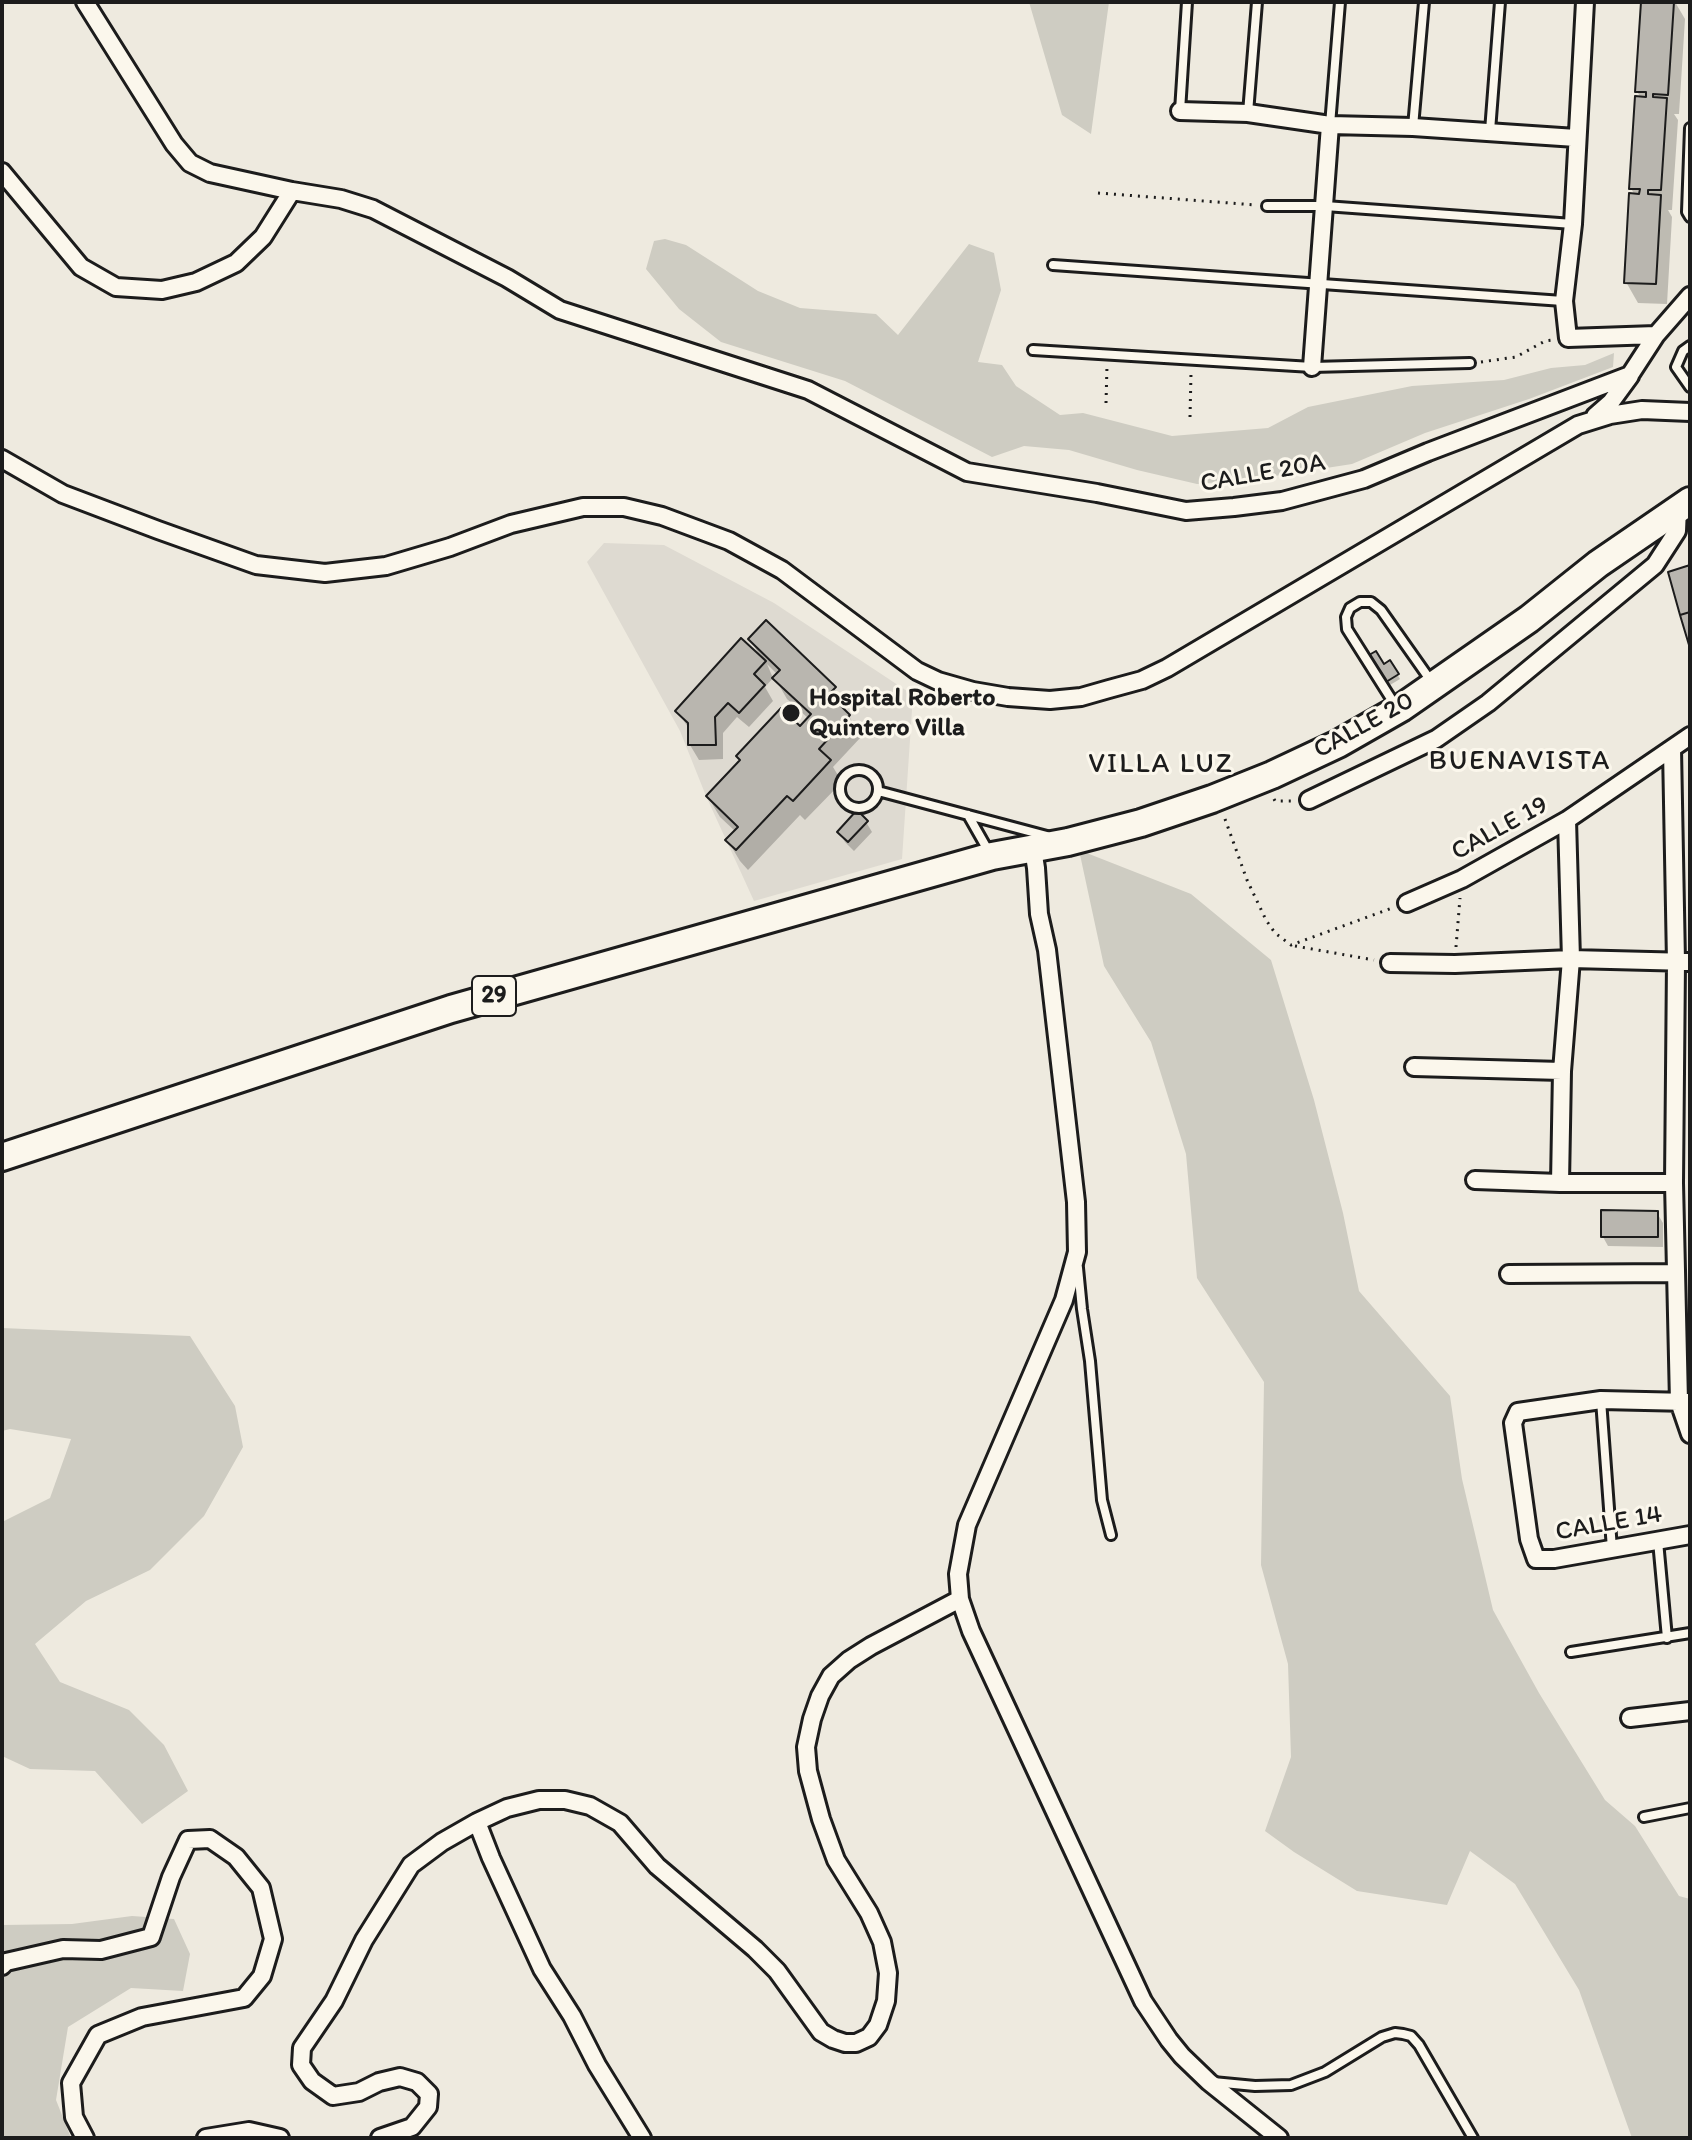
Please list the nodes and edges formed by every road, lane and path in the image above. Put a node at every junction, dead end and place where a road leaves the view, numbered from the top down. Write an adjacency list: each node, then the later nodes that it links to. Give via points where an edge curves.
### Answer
1 (85, 2): 16 (street, CALLE 20A, via 190,163 210,173)
2 (1187, 2): 8 (lane)
3 (1257, 2): 9 (lane)
4 (1340, 2): 10 (lane)
5 (1424, 2): 11 (lane)
6 (1500, 2): 13 (lane)
7 (1585, 2): 14 (street)
8 (1180, 111): 9 (street)
9 (1248, 113): 10 (street)
10 (1330, 125): 11 (street); 19 (street)
11 (1413, 127): 13 (street)
12 (1690, 128): 20 (lane)
13 (1490, 132): 14 (street)
14 (1576, 138): 21 (street)
15 (2, 172): 16 (street, via 81,267 116,287 162,290 196,282 236,263 263,237)
16 (292, 191): 34 (street, CALLE 20A, via 373,209 560,310 808,390 967,472 1186,511 1282,501 1364,479)
17 (1098, 193): 18 (path)
18 (1267, 206): 19 (lane)
19 (1325, 206): 21 (lane); 23 (street)
20 (1690, 217)
21 (1573, 224): 25 (street)
22 (1053, 265): 23 (lane)
23 (1319, 284): 25 (lane); 33 (street)
24 (1690, 296): 26 (street)
25 (1564, 301): 27 (street)
26 (1656, 335): 27 (street); 34 (street)
27 (1568, 338): 32 (path, via 1545,341 1516,357)
28 (1690, 346): 35 (lane, via 1676,367)
29 (1033, 350): 30 (lane)
30 (1108, 354): 31 (lane); 36 (path)
31 (1191, 361): 33 (lane); 38 (path)
32 (1470, 363): 33 (lane)
33 (1312, 367)
34 (1630, 375): 39 (street)
35 (1690, 387)
36 (1106, 403)
37 (1690, 412): 39 (street, via 1642,410)
38 (1190, 417)
39 (1590, 420): 40 (street, via 1167,668 1081,697 1050,700 1008,697 938,681 917,671 782,570 729,541 624,507 583,507 511,524 386,566 325,573 256,565 63,494)
40 (2, 459)
41 (1684, 505): 42 (main road, CALLE 20); 48 (street, via 1677,531 1655,565 1488,703 1436,739)
42 (1434, 685): 43 (main road, CALLE 20); 43 (lane, via 1381,610 1371,602 1350,608 1347,629)
43 (1398, 710): 47 (main road, CALLE 20, via 1325,750)
44 (1690, 736): 45 (street, CALLE 19)
45 (1672, 749): 50 (street, CALLE 19); 58 (street)
46 (878, 791): 46 (lane, via 871,773 856,770 844,777 840,790 845,803 860,809 874,802); 49 (lane)
47 (1212, 799): 51 (main road, CALLE 20); 56 (path, via 1226,820 1266,920)
48 (1309, 800)
49 (967, 814): 51 (lane); 53 (lane)
50 (1567, 820): 54 (street, CALLE 19); 57 (street)
51 (1068, 842): 52 (main road, CALLE 20)
52 (1033, 849): 53 (main road, CALLE 20); 67 (street, via 1076,1202)
53 (992, 856): 63 (main road, 29, via 451,1009)
54 (1462, 879): 55 (street, CALLE 19); 60 (path)
55 (1407, 903): 56 (path)
56 (1291, 945): 59 (path)
57 (1571, 959): 58 (street); 60 (street); 62 (street)
58 (1683, 962): 66 (street)
59 (1390, 963): 60 (street)
60 (1455, 964)
61 (1414, 1067): 62 (street)
62 (1562, 1071): 65 (street)
63 (2, 1157)
64 (1475, 1180): 65 (street)
65 (1560, 1183): 66 (street)
66 (1674, 1183): 68 (street)
67 (1077, 1252): 73 (lane, via 1102,1500); 77 (street, via 1064,1300 967,1525 958,1574)
68 (1676, 1273): 69 (street); 71 (street)
69 (1509, 1274)
70 (1601, 1400): 71 (street); 76 (lane); 76 (street, CALLE 14, via 1518,1412 1513,1423 1536,1559)
71 (1684, 1402): 72 (street)
72 (1690, 1434)
73 (1111, 1535)
74 (1690, 1535): 75 (street, CALLE 14)
75 (1658, 1541): 76 (street, CALLE 14); 79 (lane)
76 (1612, 1549)
77 (960, 1599): 85 (street, via 871,1646 831,1676 806,1747 808,1771 836,1860 882,1942 886,2001 869,2037 845,2043 821,2032 755,1949 657,1866 620,1823 590,1806 539,1800); 87 (street, via 1143,2001 1175,2048)
78 (1690, 1633): 79 (lane)
79 (1667, 1638): 80 (lane)
80 (1571, 1652)
81 (1690, 1711): 82 (street)
82 (1630, 1718)
83 (1690, 1808): 84 (lane)
84 (1644, 1817)
85 (477, 1822): 91 (street, via 411,1865 302,2048 301,2065 333,2096 400,2077 417,2082 429,2094 428,2107 412,2127); 92 (street, via 542,1969)
86 (2, 1966): 88 (street, via 63,1949 101,1950 151,1937 188,1840 210,1839 236,1857 261,1888 273,1939 262,1976 244,1998 142,2017 98,2035 71,2083 74,2117)
87 (1209, 2082): 93 (street); 94 (lane, via 1291,2085 1325,2072 1382,2037 1403,2034 1419,2045)
88 (85, 2138)
89 (206, 2138): 90 (street, via 249,2131)
90 (280, 2138)
91 (380, 2138)
92 (642, 2138)
93 (1279, 2138)
94 (1473, 2138)

